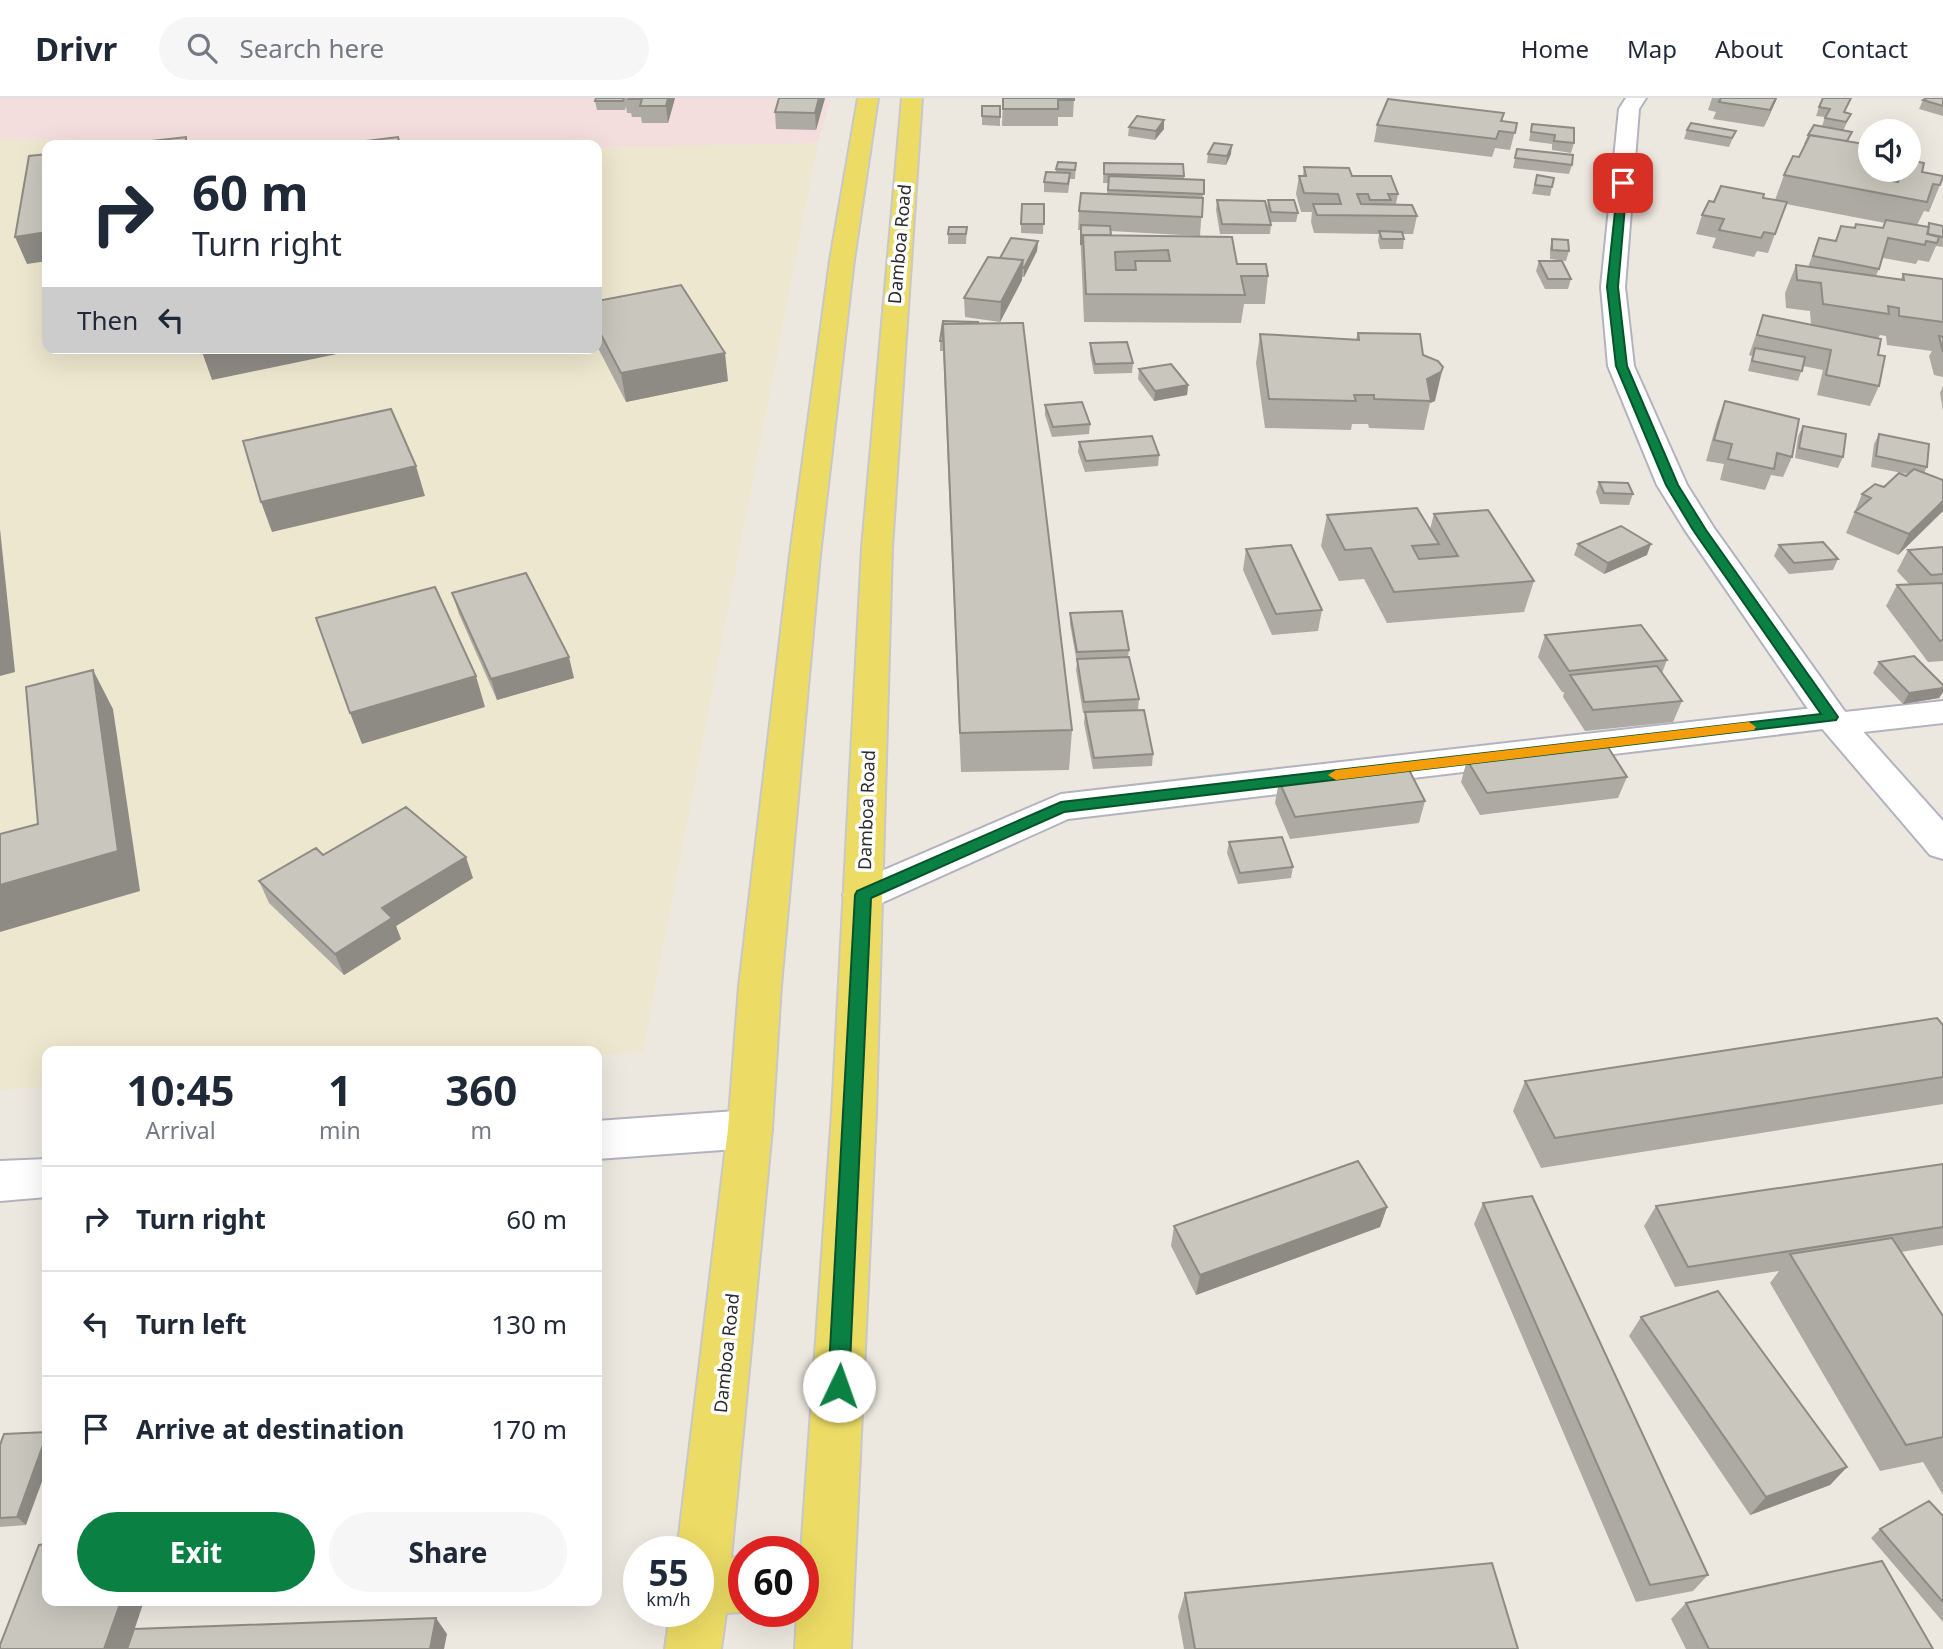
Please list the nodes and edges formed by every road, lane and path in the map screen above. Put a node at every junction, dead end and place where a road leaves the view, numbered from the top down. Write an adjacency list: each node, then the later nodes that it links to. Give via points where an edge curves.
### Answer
1 (868, 98): 8 (main road, Damboa Road, via 842,260 805,555 760,986)
2 (912, 98): 7 (main road, Damboa Road, via 877,548)
3 (1636, 98): 5 (street, via 1629,109 1612,287 1621,366 1672,485)
4 (1943, 712): 5 (street)
5 (1834, 720): 6 (street); 7 (street, via 1061,807)
6 (1943, 846)
7 (863, 895): 12 (main road, Damboa Road, via 854,1114)
8 (750, 1129): 9 (street); 13 (main road, Damboa Road)
9 (602, 1140)
10 (42, 1178): 11 (street)
11 (0, 1181)
12 (819, 1540)
13 (714, 1551)
14 (819, 1608): 17 (main road, Damboa Road)
15 (700, 1627): 16 (main road, Damboa Road)
16 (693, 1649)
17 (823, 1649)

